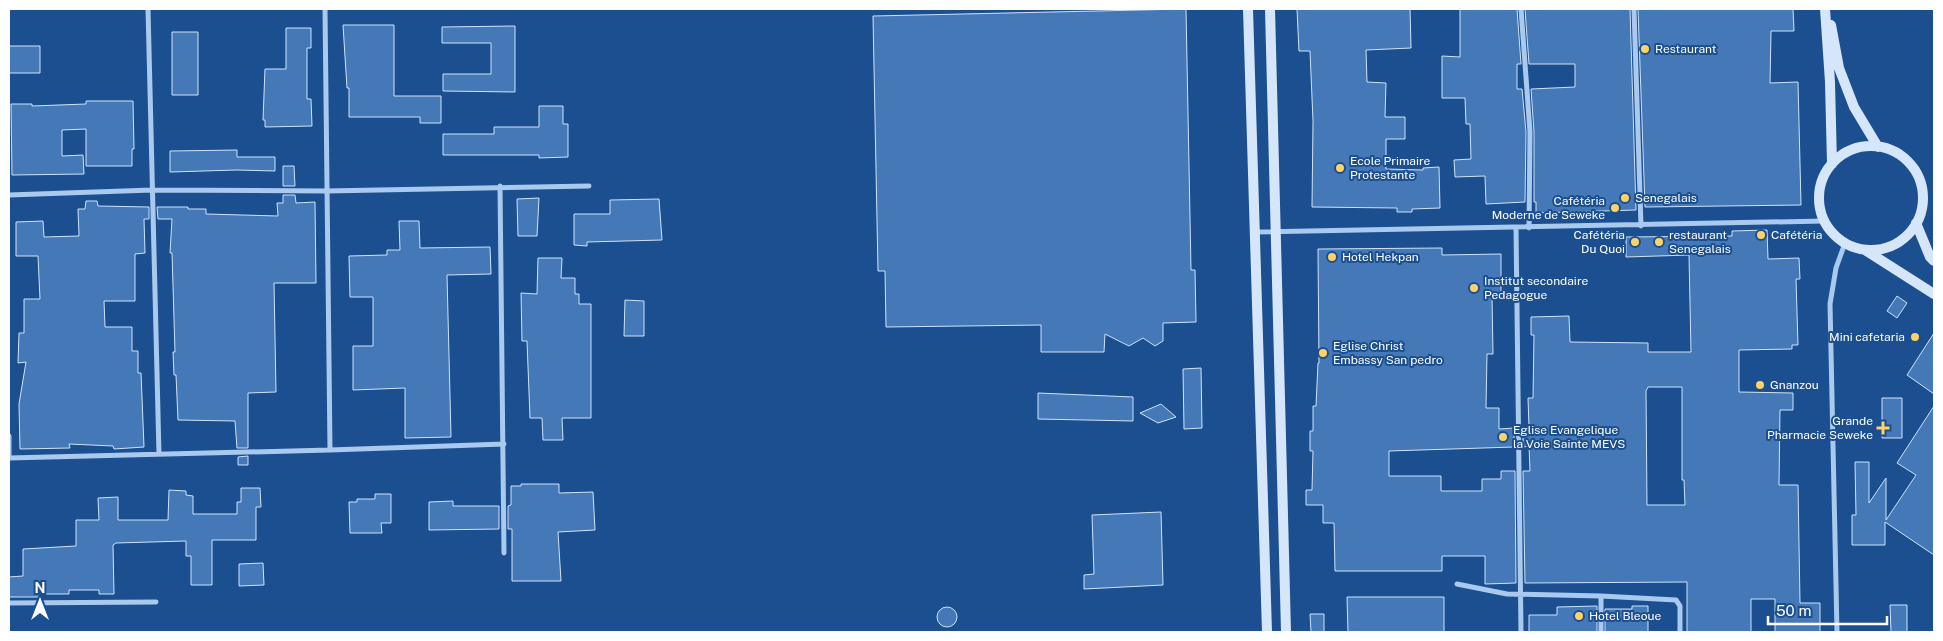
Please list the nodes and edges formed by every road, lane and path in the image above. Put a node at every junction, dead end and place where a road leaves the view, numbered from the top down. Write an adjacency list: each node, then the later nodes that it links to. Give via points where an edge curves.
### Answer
1 (148, 9): 12 (street)
2 (325, 9): 13 (street)
3 (1248, 9): 20 (main road)
4 (1270, 9): 21 (main road)
5 (1521, 9): 19 (street, via 1529,116)
6 (1634, 9): 17 (street)
7 (1826, 9): 8 (main road, via 1839,68 1854,107); 9 (main road)
8 (1878, 147): 9 (main road, via 1857,148); 16 (main road, via 1901,156 1917,175 1922,204)
9 (1832, 164): 15 (main road, via 1819,191)
10 (500, 186): 11 (street); 13 (street); 27 (street)
11 (589, 186)
12 (152, 190): 13 (street); 14 (street); 29 (street)
13 (326, 191): 28 (street)
14 (9, 196)
15 (1824, 221): 17 (street); 22 (main road)
16 (1916, 224): 23 (main road, via 1894,244 1874,250); 24 (main road)
17 (1641, 226): 19 (street)
18 (1516, 228): 19 (street); 21 (street); 33 (street)
19 (1529, 228)
20 (1256, 232): 21 (street); 37 (main road)
21 (1274, 233): 38 (main road)
22 (1845, 243): 23 (main road); 42 (street, via 1836,268 1830,304)
23 (1864, 249): 25 (main road)
24 (1934, 261)
25 (1934, 294)
26 (9, 436): 30 (street)
27 (504, 444): 28 (street); 31 (street)
28 (330, 450): 29 (street)
29 (159, 454): 30 (street)
30 (9, 458)
31 (504, 553)
32 (1456, 584): 33 (street)
33 (1522, 595): 34 (street); 39 (street)
34 (1601, 596): 40 (street); 41 (street, via 1676,600 1680,606)
35 (156, 602): 36 (street)
36 (9, 603)
37 (1267, 632)
38 (1286, 632)
39 (1521, 632)
40 (1601, 632)
41 (1680, 632)
42 (1837, 632)

